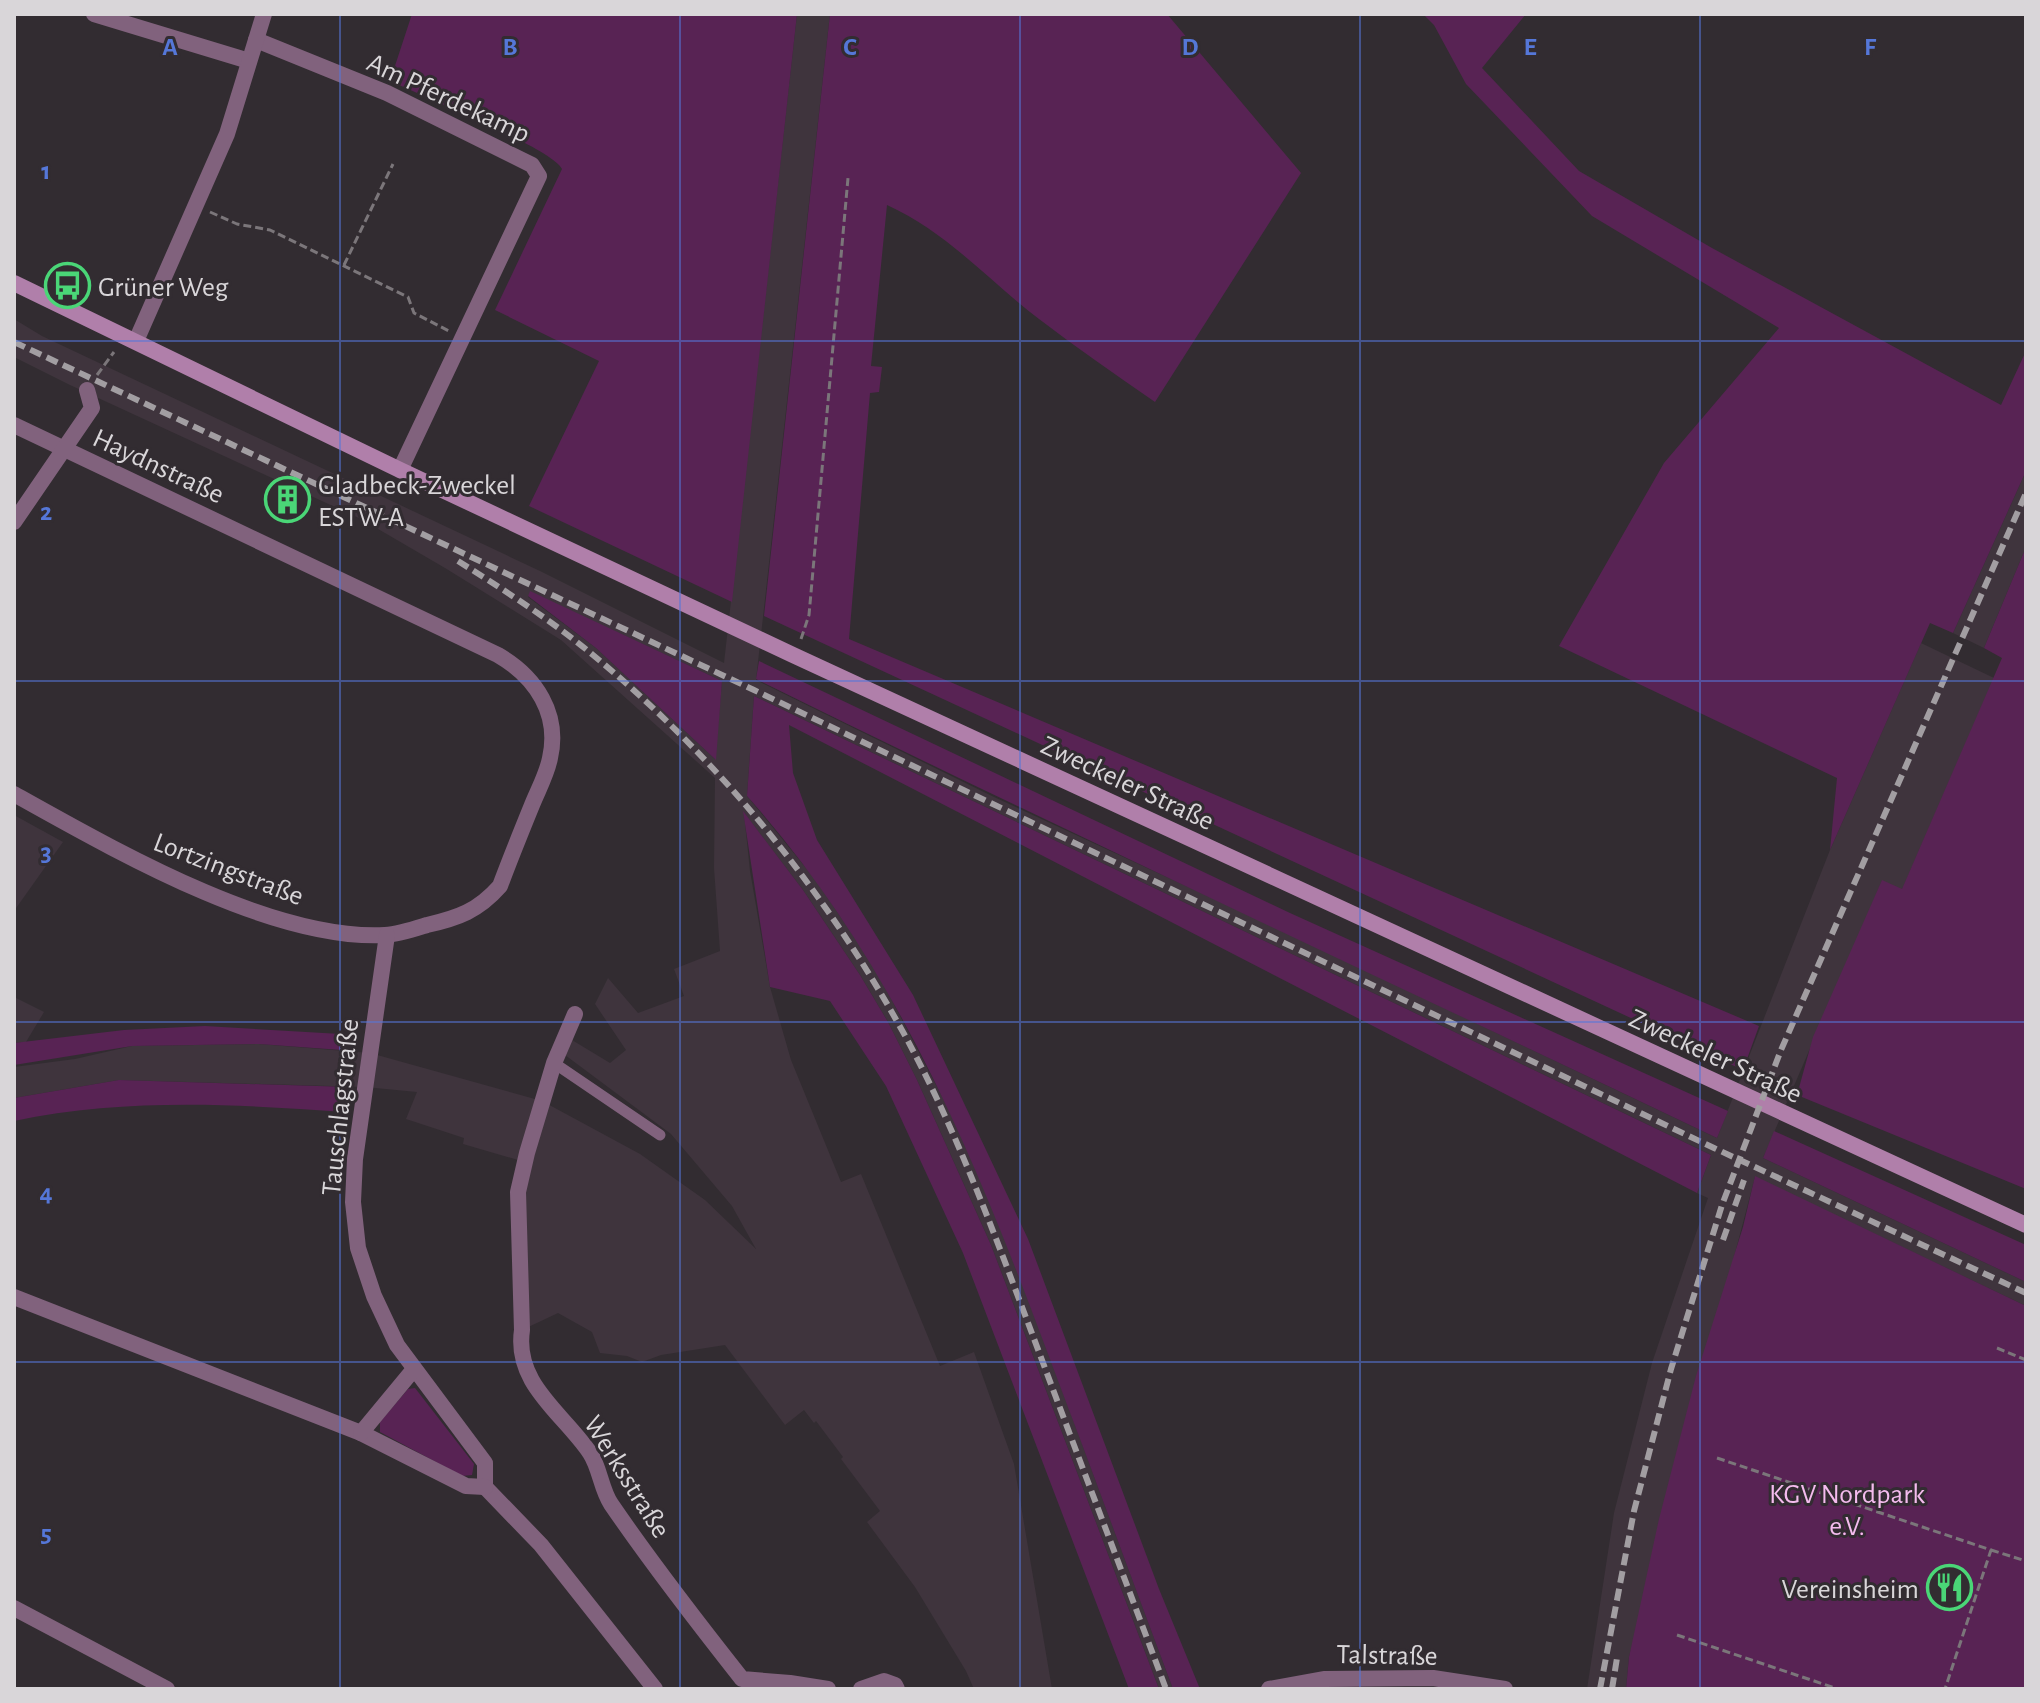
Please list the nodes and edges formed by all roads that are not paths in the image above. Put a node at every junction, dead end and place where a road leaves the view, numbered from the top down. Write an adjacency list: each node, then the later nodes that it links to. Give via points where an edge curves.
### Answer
1 (94, 14): 4 (street)
2 (264, 14): 3 (street)
3 (256, 40): 4 (street); 10 (street, Am Pferdekamp, via 387,93 532,165 539,176)
4 (249, 61): 6 (street, via 227,134)
5 (14, 283): 6 (street, Zweckeler Straße)
6 (130, 338): 10 (street, Zweckeler Straße)
7 (87, 390): 9 (street, via 92,408)
8 (14, 425): 9 (street, Haydnstraße)
9 (66, 449): 11 (street); 12 (street, Haydnstraße)
10 (400, 470): 18 (street, Zweckeler Straße)
11 (14, 522)
12 (498, 655): 14 (street, Lortzingstraße, via 523,672 544,700 553,735 550,760 500,886 485,903)
13 (14, 794): 14 (street, Lortzingstraße, via 121,853 236,904 322,931)
14 (387, 935): 20 (street, Tauschlagstraße, via 353,1202 358,1248 374,1296)
15 (575, 1014): 16 (street, Werksstraße)
16 (554, 1063): 17 (lane); 26 (street, Werksstraße, via 518,1192 519,1348 529,1380 591,1455 608,1499 742,1679)
17 (660, 1135)
18 (2026, 1225)
19 (14, 1297): 21 (street)
20 (414, 1369): 21 (street); 22 (street, Tauschlagstraße, via 485,1463)
21 (361, 1433): 22 (street, via 466,1486)
22 (485, 1487): 25 (street, Tauschlagstraße, via 541,1545)
23 (14, 1608): 24 (street)
24 (167, 1689)
25 (655, 1689)
26 (828, 1689)
27 (861, 1689): 28 (street, via 884,1681)
28 (897, 1689)
29 (1269, 1689): 30 (street, Talstraße, via 1325,1679 1433,1678)
30 (1505, 1689)

